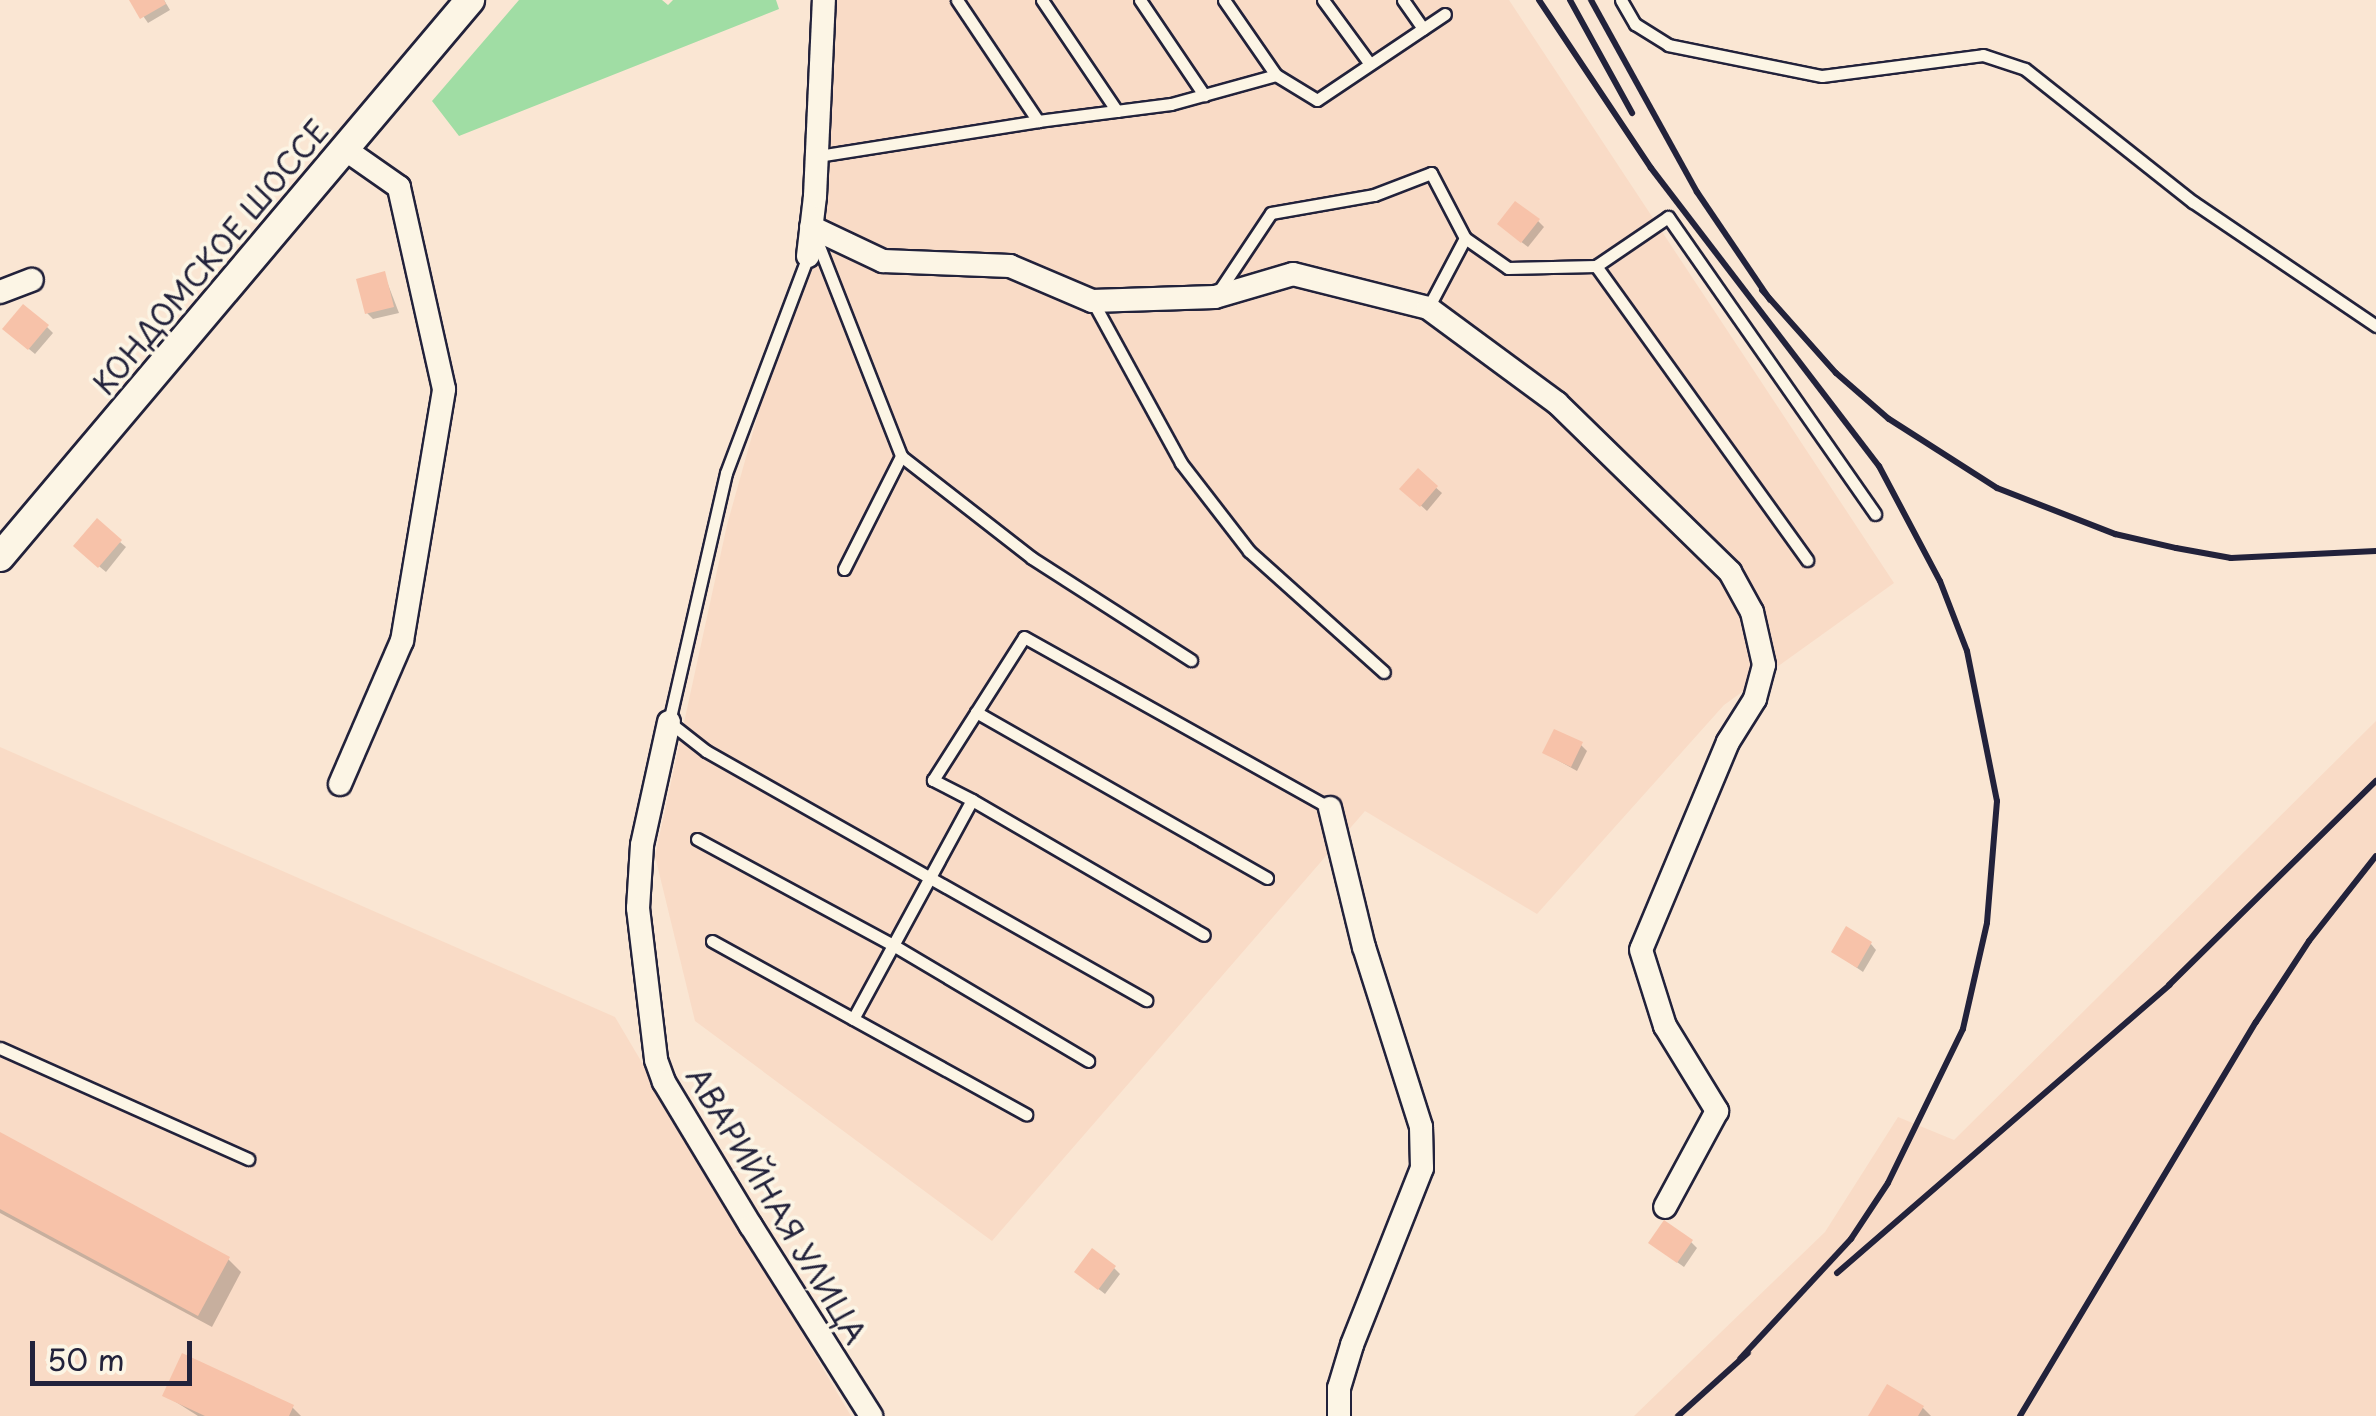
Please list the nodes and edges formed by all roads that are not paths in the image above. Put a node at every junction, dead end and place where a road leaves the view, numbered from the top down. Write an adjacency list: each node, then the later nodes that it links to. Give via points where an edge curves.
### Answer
1 (470, 0): 17 (street, КОНДОМСКОЕ ШОССЕ)
2 (824, 0): 18 (street)
3 (957, 0): 16 (lane)
4 (1042, 0): 15 (lane)
5 (1140, 0): 14 (lane)
6 (1224, 0): 13 (lane)
7 (1323, 0): 12 (lane)
8 (1403, 0): 11 (lane)
9 (1622, 0): 28 (lane, via 1636,24 1668,45 1822,76 1983,55 2025,69 2193,202)
10 (1445, 14): 11 (lane)
11 (1423, 29): 12 (lane)
12 (1370, 64): 13 (lane, via 1317,100)
13 (1276, 75): 14 (lane)
14 (1204, 95): 15 (lane)
15 (1117, 111): 16 (lane)
16 (1038, 121): 18 (lane)
17 (343, 148): 31 (street, КОНДОМСКОЕ ШОССЕ); 38 (street, via 400,187 444,389 402,640)
18 (818, 156): 19 (street)
19 (811, 227): 21 (street); 26 (street, via 883,261 1010,266); 29 (lane)
20 (1465, 238): 22 (lane, via 1508,268); 25 (lane, via 1431,173 1374,195 1272,213); 27 (lane)
21 (808, 256): 37 (lane, via 726,473)
22 (1596, 266): 30 (lane, via 1668,217); 32 (lane)
23 (32, 280): 24 (street)
24 (0, 292)
25 (1215, 297): 26 (street); 27 (street, via 1293,274)
26 (1092, 302): 35 (lane, via 1181,463 1249,551)
27 (1428, 308): 53 (street, via 1557,403 1730,572 1752,612 1764,665 1755,699 1728,742 1642,950 1665,1026 1717,1111)
28 (2376, 326)
29 (901, 456): 33 (lane); 34 (lane, via 1032,558)
30 (1876, 514)
31 (0, 557)
32 (1807, 560)
33 (844, 568)
34 (1192, 660)
35 (1384, 672)
36 (976, 712): 39 (lane, via 932,780); 40 (lane, via 1024,638); 43 (lane)
37 (669, 722): 42 (lane, via 706,751); 54 (street, АВАРИЙНАЯ УЛИЦА, via 642,845 638,908 656,1060)
38 (340, 784)
39 (972, 800): 42 (lane); 44 (lane)
40 (1330, 808): 55 (street, via 1364,947 1420,1127 1422,1168 1352,1345 1339,1388)
41 (697, 839): 46 (lane)
42 (930, 878): 46 (lane); 47 (lane)
43 (1266, 878)
44 (1204, 936)
45 (712, 941): 48 (lane)
46 (893, 945): 48 (lane); 50 (lane)
47 (1146, 1000)
48 (853, 1019): 51 (lane)
49 (0, 1048): 52 (lane)
50 (1088, 1061)
51 (1026, 1114)
52 (248, 1159)
53 (1665, 1207)
54 (872, 1416)
55 (1339, 1416)

